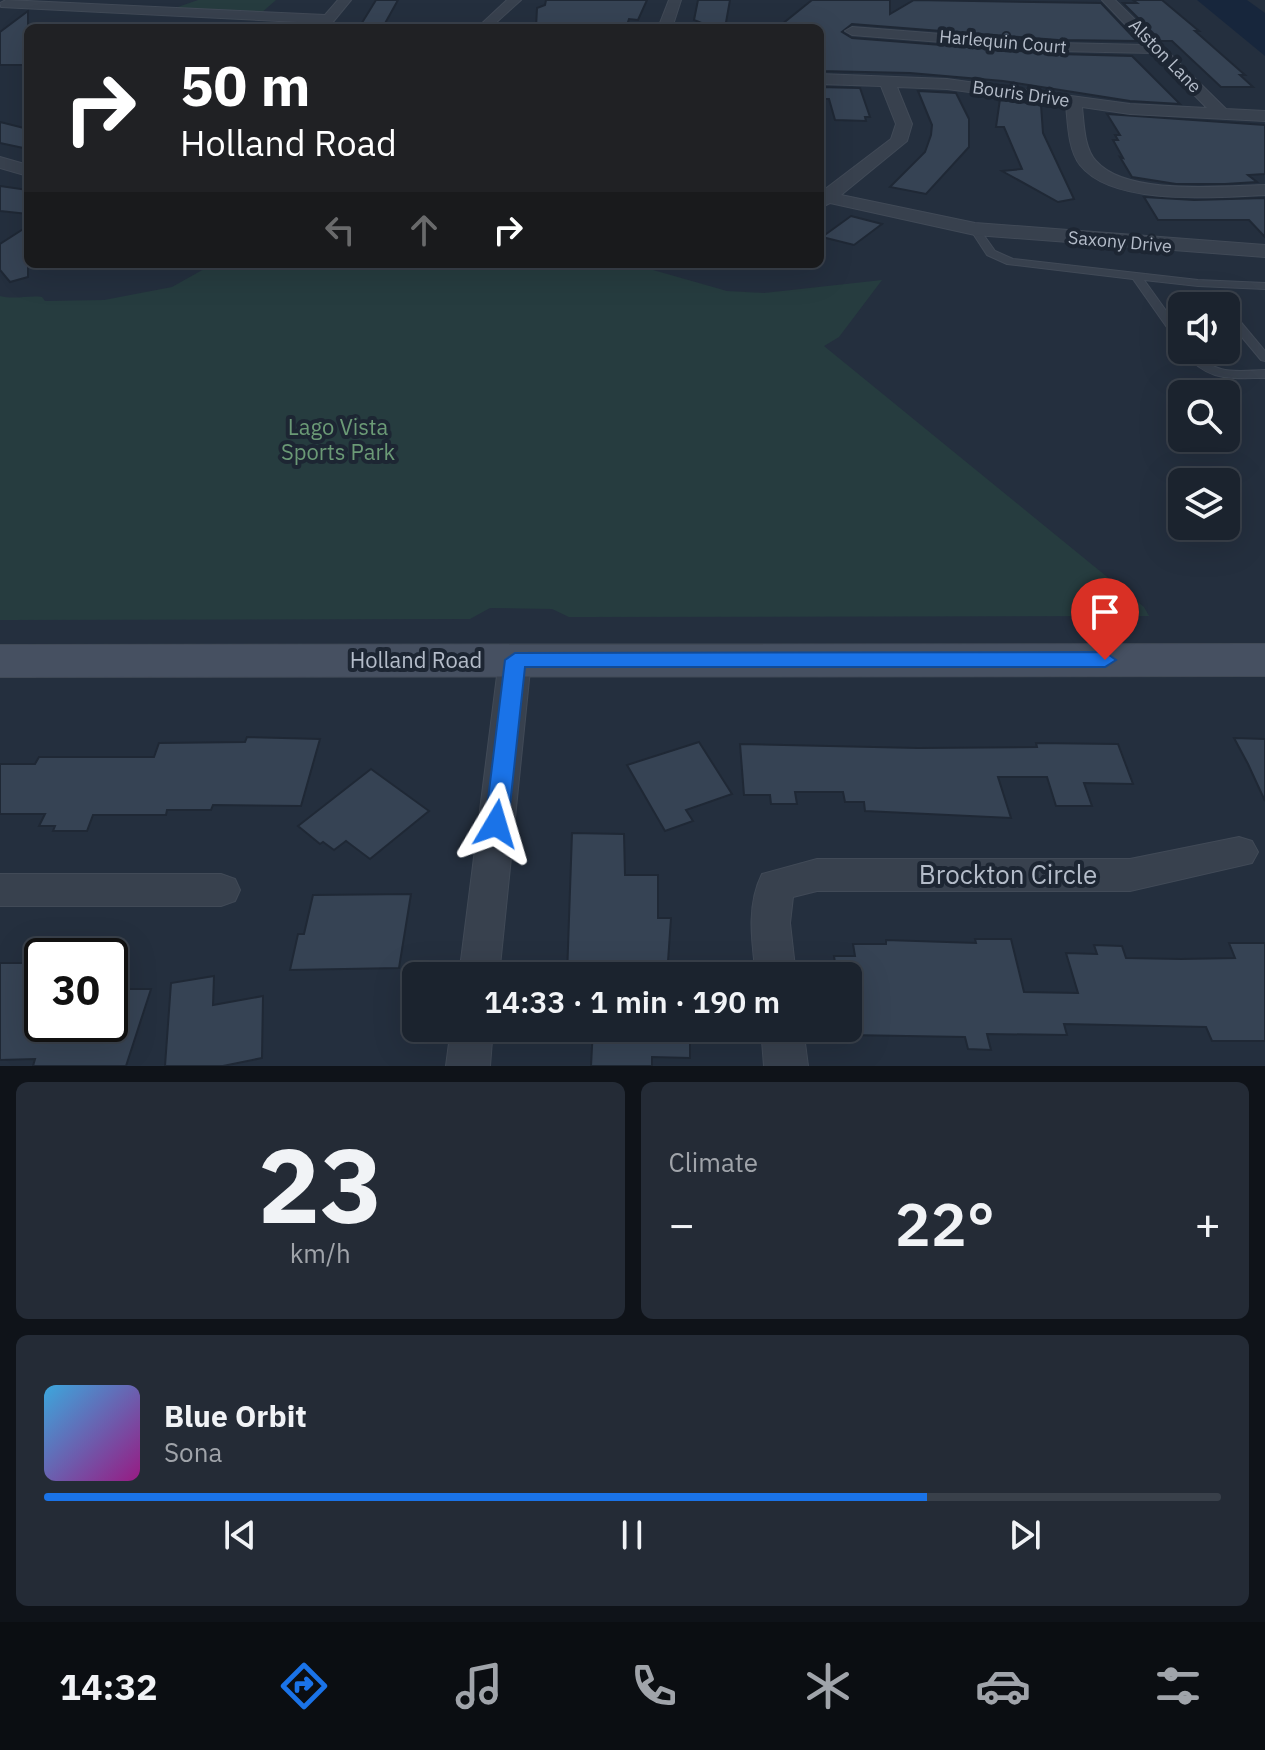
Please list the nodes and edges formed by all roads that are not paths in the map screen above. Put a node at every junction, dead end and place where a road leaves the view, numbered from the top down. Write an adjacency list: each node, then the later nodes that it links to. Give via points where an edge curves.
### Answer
1 (345, 0): 8 (street)
2 (515, 0): 9 (street)
3 (675, 0): 10 (street)
4 (1108, 0): 12 (street, Alston Lane)
5 (6, 4): 6 (street)
6 (172, 13): 7 (street); 8 (street)
7 (151, 23)
8 (324, 24)
9 (487, 24)
10 (666, 24)
11 (852, 31): 12 (street, Harlequin Court)
12 (1155, 49): 16 (street, Alston Lane)
13 (824, 79): 14 (street, Bouris Drive)
14 (887, 81): 15 (street, Bouris Drive); 21 (street, via 904,124 899,141)
15 (1073, 102): 16 (street, Bouris Drive); 20 (street, via 1086,161 1094,172 1152,188)
16 (1221, 113): 17 (street, Bouris Drive)
17 (1265, 113)
18 (0, 162): 19 (street)
19 (24, 170)
20 (1265, 190)
21 (829, 195): 22 (street, Saxony Drive, via 895,205)
22 (975, 229): 23 (street, Saxony Drive); 24 (lane, via 991,253 1011,262)
23 (1265, 251)
24 (1136, 276): 25 (lane); 26 (lane)
25 (1265, 286)
26 (1164, 316): 27 (lane); 28 (lane)
27 (1168, 316)
28 (1168, 322)
29 (1240, 328): 30 (lane)
30 (1265, 358)
31 (1198, 364): 32 (lane, via 1215,374)
32 (1265, 374)
33 (515, 660): 34 (main road, Holland Road); 35 (main road, Holland Road); 39 (street)
34 (1265, 660)
35 (0, 661)
36 (1239, 852): 40 (street, Brockton Circle, via 1130,875 817,875 775,885 770,923)
37 (0, 890): 38 (street)
38 (221, 890)
39 (481, 962)
40 (774, 962)
41 (471, 1042): 43 (street)
42 (783, 1042): 44 (street)
43 (468, 1066)
44 (786, 1066)

